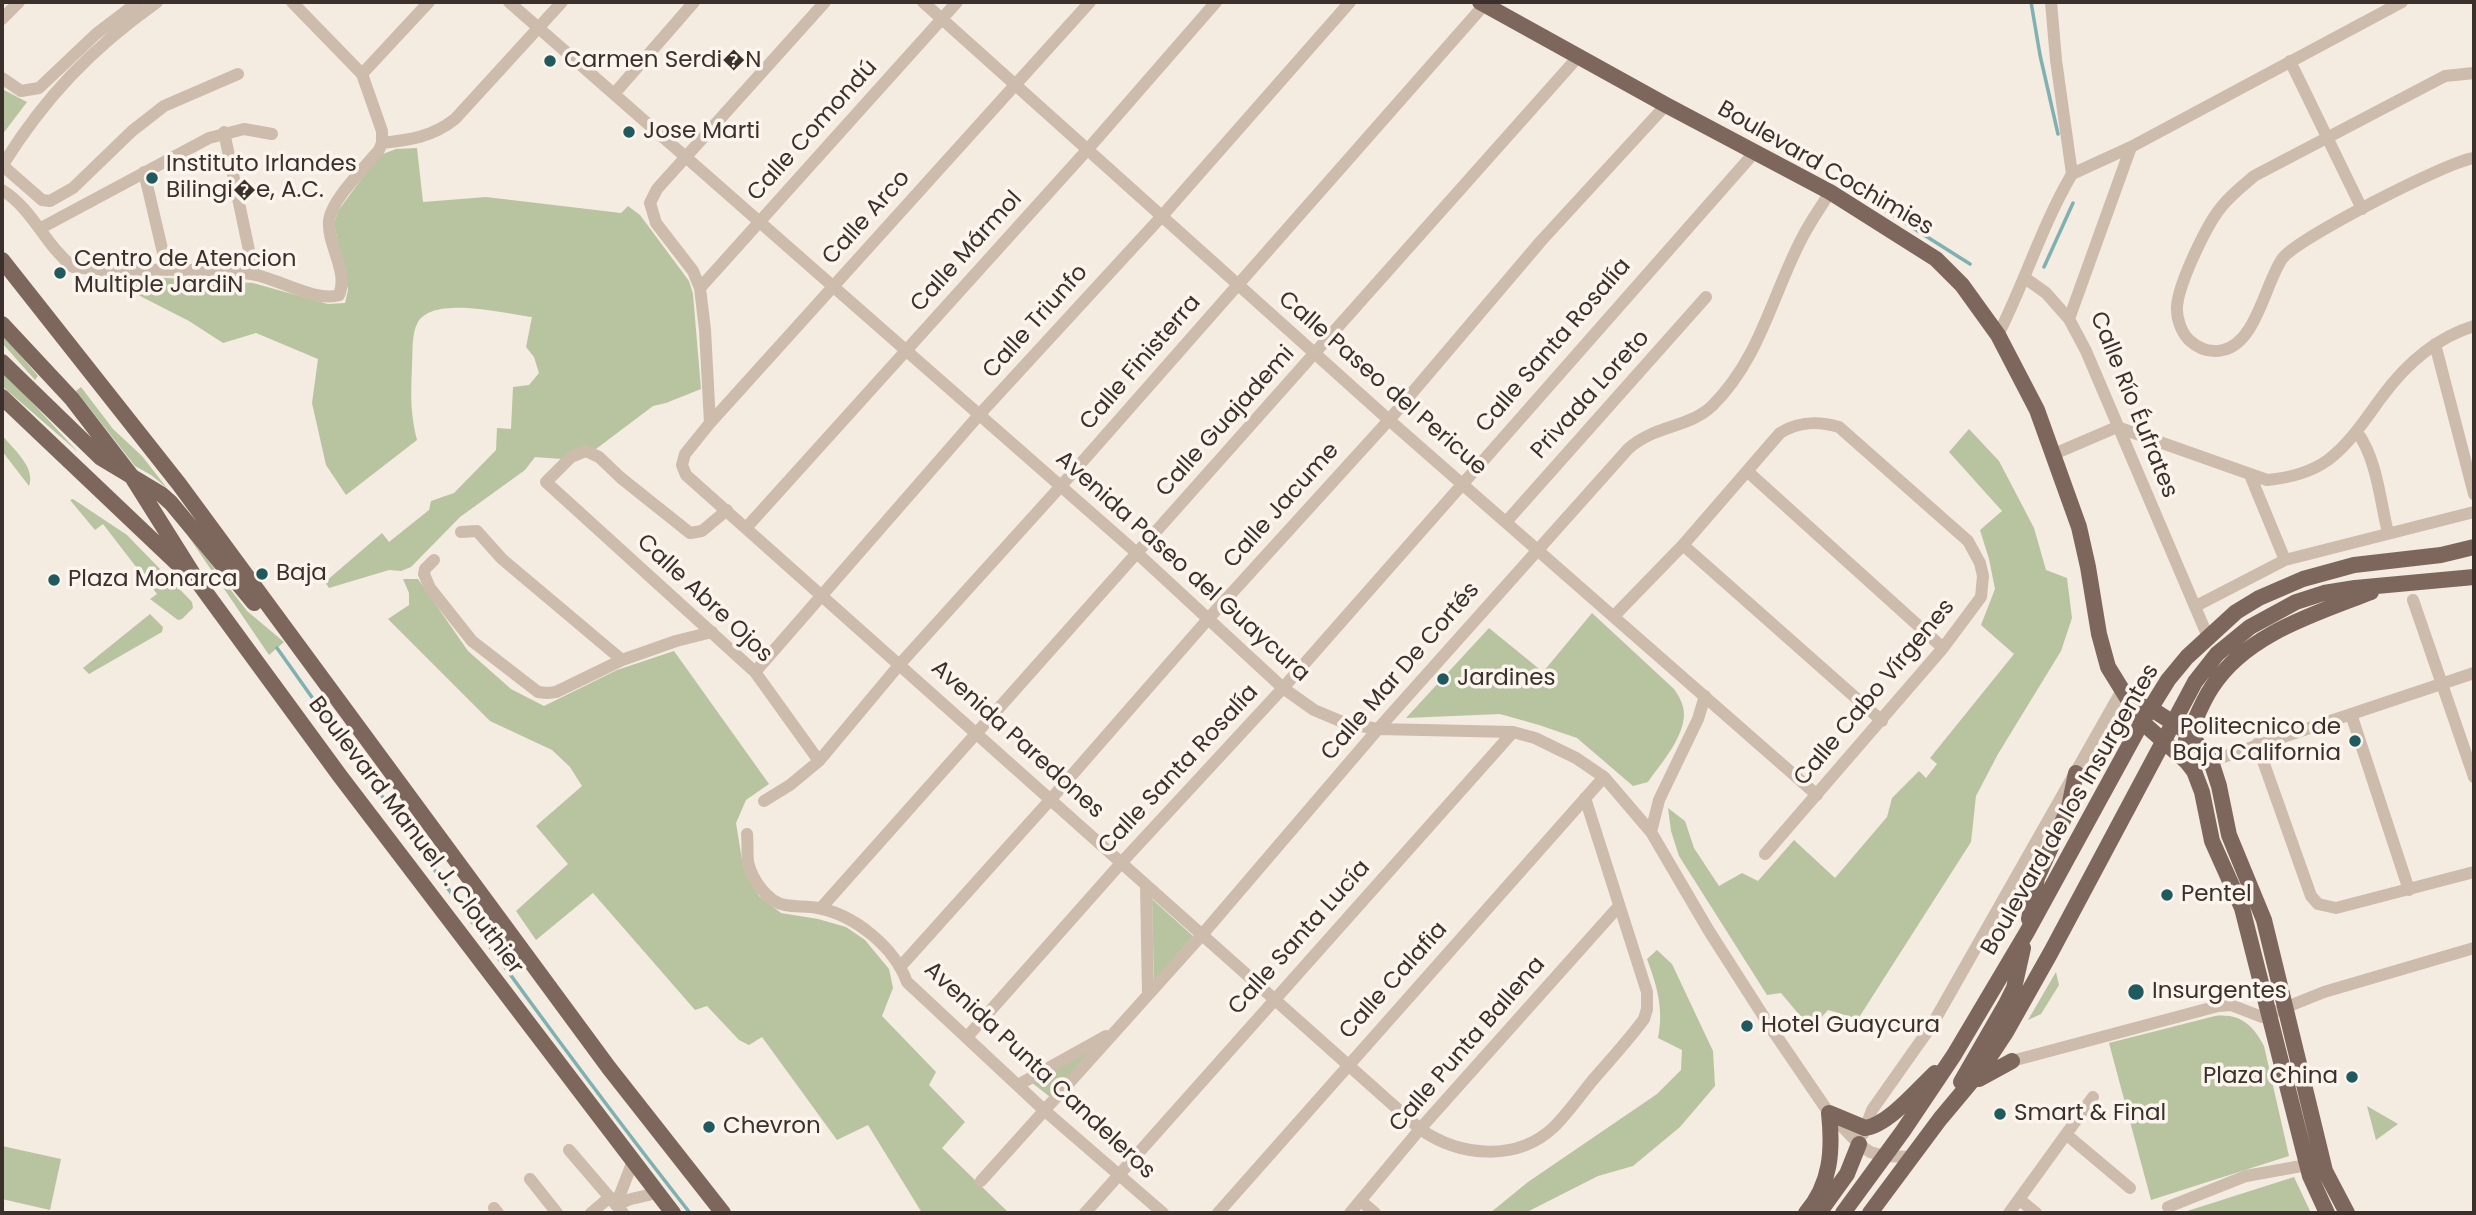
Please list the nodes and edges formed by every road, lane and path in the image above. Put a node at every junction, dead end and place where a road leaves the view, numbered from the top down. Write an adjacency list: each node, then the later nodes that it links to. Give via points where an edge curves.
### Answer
1 (19, 2): 19 (street)
2 (138, 2): 26 (street, via 39,88 21,91)
3 (157, 2): 39 (street, via 101,45 47,100)
4 (292, 2): 25 (street)
5 (429, 2): 25 (street)
6 (509, 2): 20 (street, Avenida Paseo del Guaycura)
7 (562, 2): 20 (street)
8 (694, 2): 28 (street)
9 (825, 2): 37 (street)
10 (923, 2): 18 (street, Calle Paseo del Pericue)
11 (957, 2): 18 (street, Calle Comondú)
12 (1090, 2): 27 (street, Calle Arco)
13 (1216, 2): 35 (street, Calle Mármol)
14 (1350, 2): 45 (street, Calle Triunfo)
15 (2051, 2): 41 (street)
16 (2402, 2): 22 (street)
17 (1482, 3): 21 (main road, Boulevard Cochimies); 52 (street, Calle Finisterra)
18 (943, 18): 27 (street, Calle Paseo del Pericue); 46 (street, Calle Comondú)
19 (2, 19)
20 (539, 28): 28 (street, Avenida Paseo del Guaycura); 33 (street, via 443,129 413,140)
21 (1578, 57): 29 (main road, Boulevard Cochimies); 62 (street, Calle Guajademi)
22 (2290, 61): 32 (street); 34 (street)
23 (2474, 73): 32 (street, via 2445,76)
24 (239, 74): 39 (street, via 164,106 73,188 50,201 42,200)
25 (362, 74): 33 (street, via 383,131)
26 (2, 78)
27 (1016, 83): 35 (street, Calle Paseo del Pericue); 53 (street, Calle Arco)
28 (614, 94): 37 (street, Avenida Paseo del Guaycura)
29 (1666, 105): 36 (main road, Boulevard Cochimies); 66 (street, Calle Jacume, via 1541,241)
30 (224, 132): 31 (street, via 244,129); 40 (street); 50 (street)
31 (272, 134)
32 (2327, 138): 44 (street); 44 (street, via 2254,176 2223,204 2179,294 2176,309 2186,337 2207,351 2230,348 2240,341 2284,257 2295,246)
33 (382, 143): 50 (street, via 329,219 342,281 339,295 323,296)
34 (2131, 147): 41 (street); 56 (street, Calle Río Éufrates)
35 (1088, 149): 45 (street, Calle Paseo del Pericue); 61 (street, Calle Mármol)
36 (1754, 153): 43 (main road, Boulevard Cochimies); 75 (street, Calle Santa Rosalía)
37 (686, 157): 46 (street, Avenida Paseo del Guaycura); 54 (street, via 650,203 656,223 693,271)
38 (2474, 158): 44 (street, via 2447,166)
39 (2, 165)
40 (144, 172): 47 (street); 49 (street)
41 (2072, 173): 51 (street)
42 (2, 190): 47 (street)
43 (1830, 192): 59 (main road, Boulevard Cochimies, via 1936,259 1962,285); 86 (street, Calle Mar De Cortés, via 1802,238 1752,353 1732,386 1709,409 1637,440)
44 (2362, 209)
45 (1162, 216): 52 (street, Calle Paseo del Pericue); 65 (street, Calle Triunfo)
46 (759, 222): 53 (street, Avenida Paseo del Guaycura); 54 (street, Calle Comondú)
47 (41, 228): 49 (street, via 73,267)
48 (2, 260): 97 (main road, Boulevard Manuel J. Clouthier, via 179,484)
49 (167, 270): 50 (street)
50 (254, 274)
51 (2025, 278): 56 (street); 59 (street)
52 (1238, 284): 62 (street, Calle Paseo del Pericue); 76 (street, Calle Finisterra)
53 (834, 287): 61 (street, Avenida Paseo del Guaycura); 67 (street, Calle Arco)
54 (700, 288): 67 (street)
55 (1706, 297): 80 (street, Privada Loreto)
56 (2069, 319): 68 (street, Calle Río Éufrates)
57 (2, 324): 74 (main road, Boulevard Manuel J. Clouthier, via 72,398)
58 (2474, 326): 60 (street)
59 (1998, 335): 70 (main road, Boulevard Cochimies)
60 (2435, 344): 69 (street, via 2412,362); 77 (street)
61 (906, 351): 65 (street, Avenida Paseo del Guaycura); 81 (street, Calle Mármol)
62 (1315, 354): 66 (street, Calle Paseo del Pericue); 87 (street, Calle Guajademi)
63 (2, 362): 74 (main road, Boulevard Manuel J. Clouthier, via 101,458)
64 (2, 397): 92 (main road)
65 (979, 415): 76 (street, Avenida Paseo del Guaycura); 94 (street, Calle Triunfo)
66 (1389, 420): 75 (street, Calle Paseo del Pericue); 99 (street, Calle Jacume)
67 (710, 423): 71 (street, Calle Arco, via 685,454)
68 (2117, 427): 70 (street); 73 (street); 96 (street, Calle Río Éufrates)
69 (2357, 432): 73 (street, via 2314,468 2287,478 2267,480); 83 (street, via 2374,472)
70 (2054, 454): 110 (main road, Boulevard Cochimies, via 2079,527 2108,667)
71 (682, 466): 78 (street, Avenida Paredones, via 690,480)
72 (1746, 471): 84 (street); 102 (street); 102 (street, Calle Cabo Vírgenes, via 1790,427 1809,423 1839,427 1968,541 1983,576 1981,597)
73 (2250, 475): 90 (street)
74 (132, 477): 92 (main road, Boulevard Manuel J. Clouthier); 97 (main road, Boulevard Manuel J. Clouthier, via 171,503 252,601)
75 (1462, 482): 80 (street, Calle Paseo del Pericue); 108 (street, Calle Santa Rosalía)
76 (1060, 487): 87 (street, Avenida Paseo del Guaycura); 104 (street, Calle Finisterra)
77 (2474, 494)
78 (727, 510): 81 (street, Avenida Paredones); 100 (street, Calle Abre Ojos, via 702,531 690,533 592,452 571,457 545,482)
79 (2474, 512): 83 (street)
80 (1506, 522): 86 (street, Calle Paseo del Pericue)
81 (746, 528): 94 (street, Avenida Paredones)
82 (461, 532): 103 (street, via 477,531 502,559)
83 (2388, 533): 90 (street)
84 (1683, 545): 98 (street); 113 (street)
85 (2474, 547): 88 (main road, Boulevard de los Insurgentes)
86 (1538, 550): 98 (street, Calle Paseo del Pericue); 115 (street, Calle Mar De Cortés)
87 (1138, 554): 99 (street, Avenida Paseo del Guaycura); 117 (street, Calle Guajademi)
88 (2441, 555): 93 (main road); 101 (main road, Boulevard de los Insurgentes, via 2354,565 2304,579 2259,598)
89 (434, 560): 103 (street, via 424,574 430,588 472,640 538,692 556,692)
90 (2285, 560): 96 (street)
91 (2474, 577): 93 (main road, Boulevard de los Insurgentes)
92 (198, 582): 166 (main road, Boulevard Manuel J. Clouthier)
93 (2390, 585): 114 (main road, Boulevard de los Insurgentes, via 2325,593 2296,602 2250,627 2217,654 2194,682); 118 (main road, via 2302,619 2259,642 2213,685)
94 (823, 596): 104 (street, Avenida Paredones); 105 (street, Calle Triunfo)
95 (2413, 600): 107 (street)
96 (2196, 606): 101 (street, Calle Río Éufrates)
97 (274, 615): 181 (main road, Boulevard Manuel J. Clouthier, via 609,1068)
98 (1615, 616): 109 (street, Calle Paseo del Pericue)
99 (1209, 618): 108 (street, Avenida Paseo del Guaycura); 129 (street, Calle Jacume)
100 (712, 632): 103 (street); 105 (street, Calle Abre Ojos)
101 (2208, 637): 112 (main road, Boulevard de los Insurgentes, via 2168,680)
102 (1943, 648): 113 (street, Calle Cabo Vírgenes)
103 (622, 660)
104 (901, 664): 117 (street, Avenida Paredones); 122 (street, Calle Finisterra)
105 (755, 672): 122 (street, Calle Abre Ojos)
106 (2474, 673): 107 (street)
107 (2441, 684): 111 (street); 126 (street)
108 (1283, 688): 115 (street, Avenida Paseo del Guaycura, via 1328,717); 134 (street, Calle Santa Rosalía)
109 (1706, 696): 127 (street, Calle Paseo del Pericue); 131 (street, via 1659,800)
110 (2127, 698): 112 (main road); 124 (street)
111 (2351, 714): 120 (street); 137 (street)
112 (2146, 715): 114 (main road); 119 (main road); 140 (main road, Boulevard de los Insurgentes)
113 (1882, 721): 127 (street, Calle Cabo Vírgenes)
114 (2173, 721): 118 (main road); 119 (main road, Boulevard de los Insurgentes)
115 (1378, 729): 116 (street, Avenida Paseo del Guaycura); 141 (street, Calle Mar De Cortés)
116 (1513, 732): 125 (street, Avenida Paseo del Guaycura, via 1556,746); 145 (street, Calle Santa Lucía)
117 (977, 733): 129 (street, Avenida Paredones); 139 (street, Calle Guajademi)
118 (2189, 733): 121 (main road); 123 (main road)
119 (2163, 741): 121 (main road); 154 (main road, Boulevard de los Insurgentes, via 2006,1032)
120 (2258, 744): 123 (street); 137 (street, via 2311,896 2318,904 2336,908)
121 (2179, 754): 147 (main road, via 2194,771 2202,792 2212,841 2242,908)
122 (819, 761): 130 (street, Calle Finisterra)
123 (2211, 761): 146 (main road, via 2229,835 2264,920)
124 (2076, 773): 140 (main road, via 2069,807 2037,878); 159 (street, via 1932,1026 1872,1110)
125 (1604, 777): 128 (street, Calle Calafia); 131 (street, Avenida Paseo del Guaycura)
126 (2474, 777)
127 (1817, 795): 133 (street, Calle Cabo Vírgenes)
128 (1585, 798): 138 (street); 152 (street, Calle Calafia)
129 (1051, 799): 134 (street, Avenida Paredones); 143 (street, Calle Jacume)
130 (764, 801)
131 (1651, 832): 157 (street, Avenida Paseo del Guaycura, via 1736,974)
132 (747, 834): 139 (street, Avenida Punta Candeleros, via 749,863 763,892 783,905)
133 (1765, 854)
134 (1122, 863): 136 (street, Avenida Paredones); 149 (street, Calle Santa Rosalía)
135 (2474, 872): 137 (street)
136 (1146, 885): 141 (street, Avenida Paredones); 144 (street)
137 (2409, 890)
138 (1619, 906): 160 (street, Calle Punta Ballena); 160 (street, Avenida Paredones, via 1647,992 1647,1009 1553,1128 1525,1146 1501,1152 1455,1148)
139 (821, 908): 143 (street, Avenida Punta Candeleros, via 869,932)
140 (2027, 932): 150 (main road, Boulevard de los Insurgentes); 158 (main road, via 2014,988)
141 (1201, 936): 144 (street, Calle Mar De Cortés); 145 (street, Avenida Paredones)
142 (2474, 948): 146 (street)
143 (901, 966): 149 (street, Avenida Punta Candeleros, via 907,982)
144 (1148, 994): 148 (street, Calle Mar De Cortés)
145 (1274, 999): 152 (street, Avenida Paredones); 168 (street, Calle Santa Lucía)
146 (2286, 1006): 147 (street); 193 (main road, via 2325,1171)
147 (2269, 1014): 151 (street, via 2255,1016 2231,1005 2218,1006); 167 (main road)
148 (1116, 1030): 153 (street); 156 (street, Calle Mar De Cortés)
149 (967, 1037): 153 (street, Avenida Punta Candeleros)
150 (1954, 1055): 159 (main road, via 1884,1120); 164 (main road, Boulevard de los Insurgentes)
151 (2012, 1061): 154 (main road)
152 (1348, 1064): 160 (street, Avenida Paredones); 184 (street, Calle Calafia)
153 (1018, 1085): 156 (street, Avenida Punta Candeleros)
154 (1968, 1086): 158 (main road, Boulevard de los Insurgentes)
155 (2093, 1097): 161 (street)
156 (1044, 1110): 168 (street, Avenida Punta Candeleros); 170 (street, Calle Mar De Cortés)
157 (1829, 1113): 159 (main road); 162 (street, Avenida Paseo del Guaycura); 187 (main road, via 1832,1155 1822,1189)
158 (1940, 1119): 165 (main road, Boulevard de los Insurgentes)
159 (1865, 1128): 162 (street)
160 (1420, 1129): 174 (street, Calle Punta Ballena)
161 (2067, 1135): 171 (street); 173 (street)
162 (1859, 1144): 164 (street, Avenida Paseo del Guaycura); 188 (main road, via 1847,1174)
163 (569, 1150): 175 (street)
164 (1884, 1156): 165 (street, Avenida Paseo del Guaycura); 176 (main road, Boulevard de los Insurgentes)
165 (1913, 1157): 189 (main road, Boulevard de los Insurgentes)
166 (633, 1161): 172 (main road, Boulevard Manuel J. Clouthier); 175 (street)
167 (2307, 1165): 177 (street, via 2246,1176); 192 (main road)
168 (1120, 1174): 182 (street, Calle Santa Lucía); 183 (street, Avenida Punta Candeleros)
169 (530, 1179): 178 (street)
170 (981, 1181)
171 (2130, 1188)
172 (657, 1194): 175 (street); 180 (main road, Boulevard Manuel J. Clouthier)
173 (2020, 1200): 190 (street); 191 (street)
174 (1361, 1201): 185 (street, Calle Punta Ballena); 186 (street)
175 (616, 1205): 179 (street)
176 (1848, 1208): 189 (street, via 1858,1203)
177 (2168, 1208)
178 (557, 1213)
179 (591, 1213)
180 (673, 1213)
181 (723, 1213)
182 (1085, 1213)
183 (1163, 1213)
184 (1217, 1213)
185 (1350, 1213)
186 (1376, 1213)
187 (1806, 1213)
188 (1819, 1213)
189 (1871, 1213)
190 (2008, 1213)
191 (2036, 1213)
192 (2327, 1213)
193 (2347, 1213)

